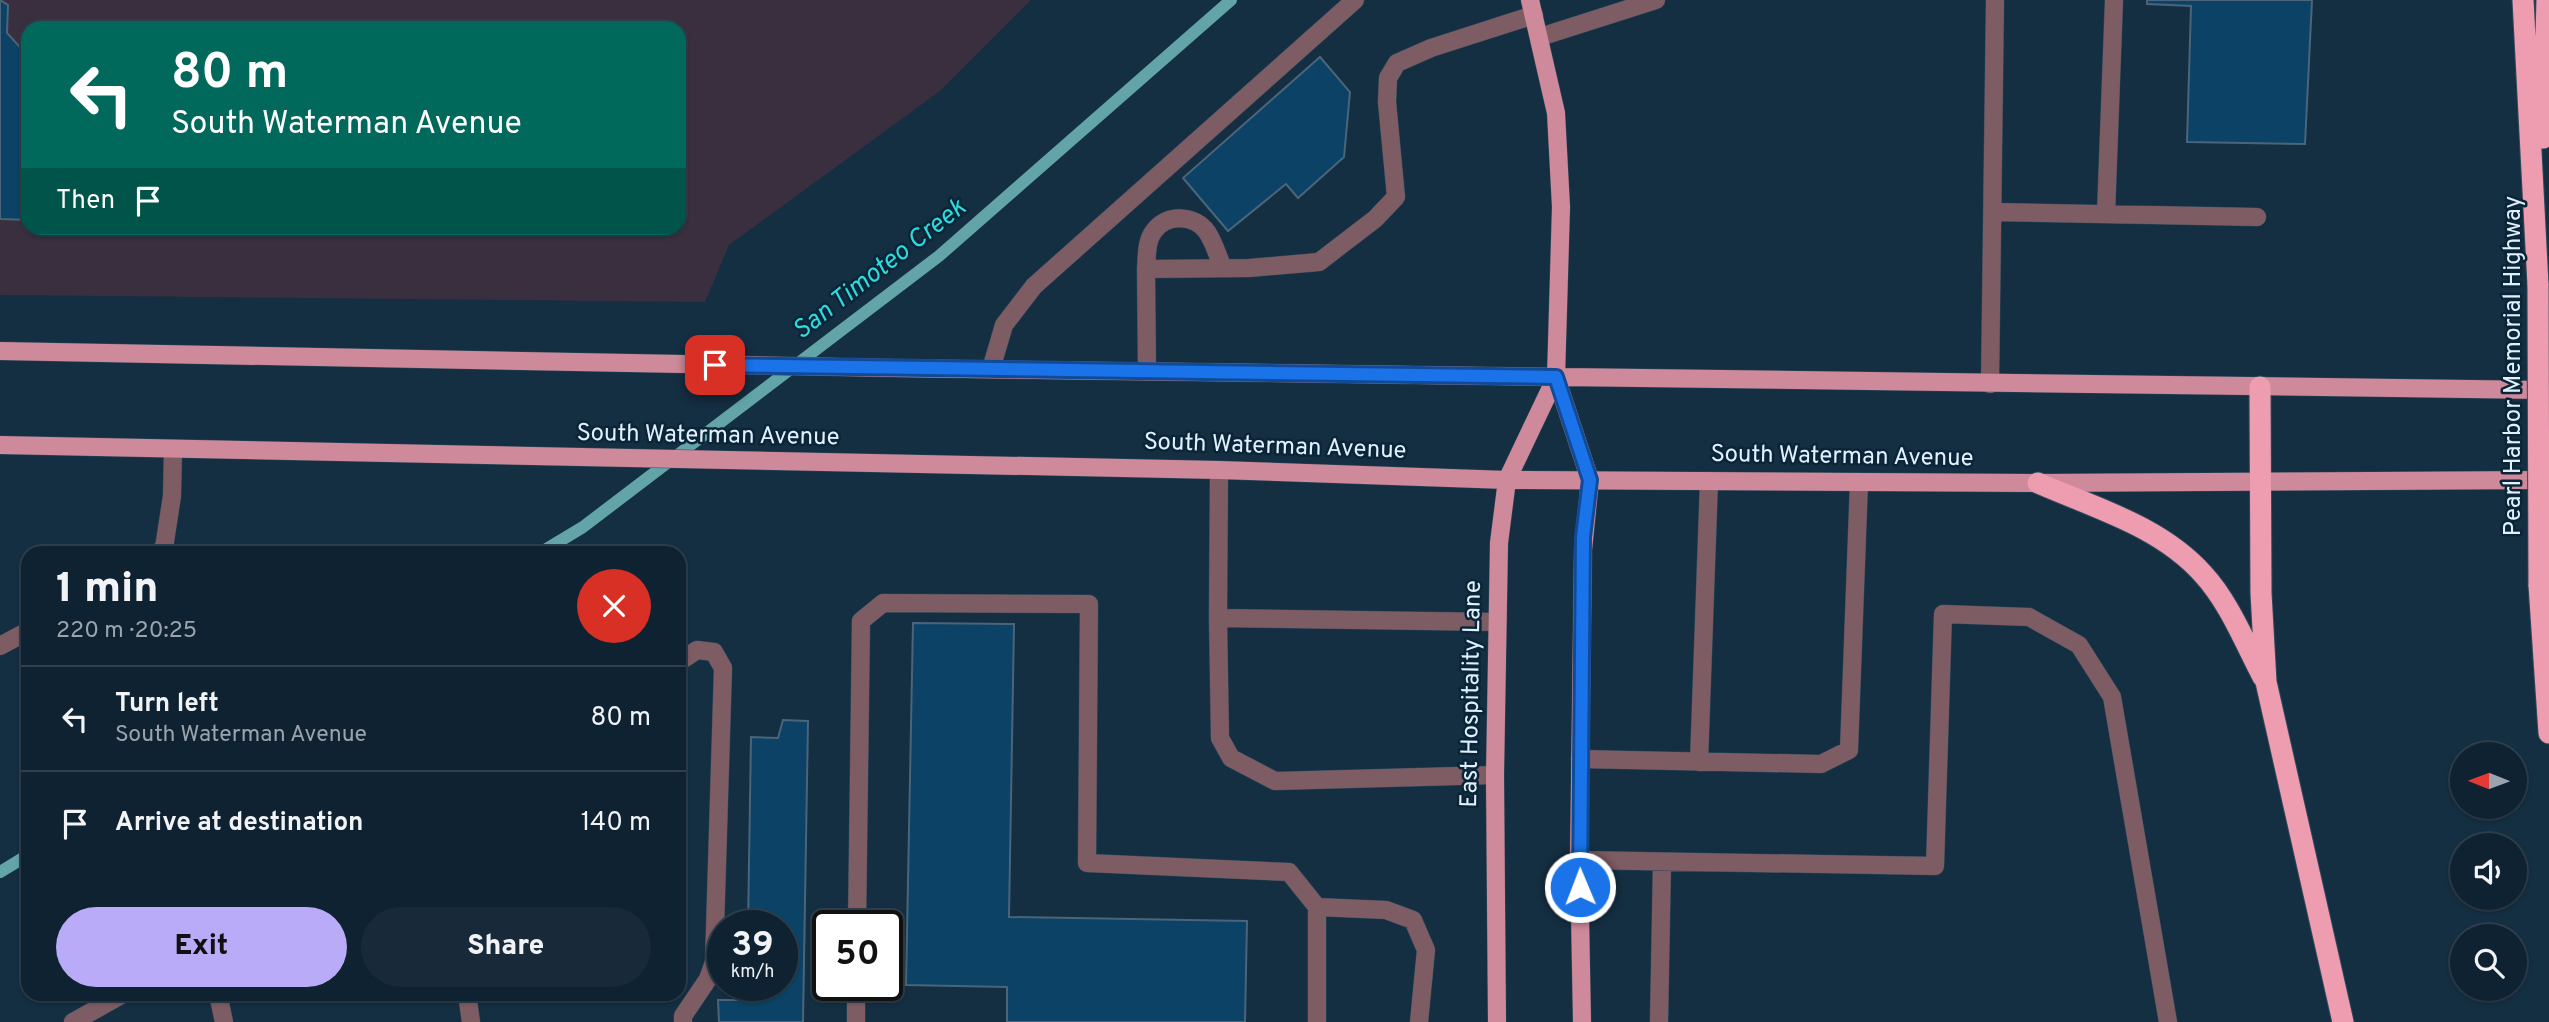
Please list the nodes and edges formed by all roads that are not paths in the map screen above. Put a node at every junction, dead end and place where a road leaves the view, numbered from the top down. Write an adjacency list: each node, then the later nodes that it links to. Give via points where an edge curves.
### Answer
1 (1355, 0): 16 (lane, via 1034,286 1003,325)
2 (1656, 0): 8 (lane)
3 (1995, 0): 9 (lane)
4 (2113, 0): 10 (lane)
5 (2523, 0): 14 (highway)
6 (2547, 0): 14 (highway, Pearl Harbor Memorial Highway)
7 (1532, 8): 8 (main road, East Hospitality Lane); 12 (lane, via 1396,63 1388,78 1387,102 1396,197 1375,219 1319,262)
8 (1540, 37): 18 (main road, East Hospitality Lane, via 1556,113 1561,207)
9 (1994, 212): 10 (lane); 19 (lane)
10 (2106, 214): 11 (lane)
11 (2257, 217)
12 (1223, 268): 13 (lane); 13 (lane, via 1208,232 1184,217 1154,230)
13 (1146, 269): 17 (lane)
14 (2538, 285): 39 (highway, Pearl Harbor Memorial Highway, bridge, via 2539,585)
15 (0, 351): 16 (main road)
16 (991, 369): 17 (main road)
17 (1147, 371): 18 (main road)
18 (1556, 377): 19 (main road); 25 (main road, East Hospitality Lane); 26 (main road, East Hospitality Lane)
19 (1990, 384): 20 (main road)
20 (2260, 387): 21 (main road); 30 (highway)
21 (2549, 390)
22 (0, 446): 23 (main road, South Waterman Avenue)
23 (173, 449): 24 (main road, South Waterman Avenue); 32 (lane)
24 (1219, 470): 25 (main road, South Waterman Avenue); 33 (lane)
25 (1507, 480): 26 (main road, South Waterman Avenue); 34 (main road, East Hospitality Lane, via 1499,542)
26 (1590, 480): 28 (main road, South Waterman Avenue); 40 (main road, East Hospitality Lane, via 1583,537)
27 (2549, 480): 30 (main road, South Waterman Avenue)
28 (1709, 481): 29 (main road, South Waterman Avenue); 41 (lane)
29 (1859, 482): 31 (main road, South Waterman Avenue); 41 (lane, via 1849,750 1821,764)
30 (2260, 482): 31 (main road, South Waterman Avenue); 38 (highway)
31 (2038, 484): 38 (highway, via 2171,544 2204,575)
32 (164, 546)
33 (1217, 618): 34 (lane); 42 (lane, via 1220,738 1231,758 1275,781)
34 (1497, 622): 42 (main road, East Hospitality Lane)
35 (21, 635): 36 (lane)
36 (0, 646)
37 (686, 658): 54 (lane, via 697,650 714,652 723,668 714,961)
38 (2266, 682): 62 (highway)
39 (2549, 733)
40 (1580, 760): 41 (lane); 43 (main road, East Hospitality Lane)
41 (1699, 762)
42 (1495, 775): 58 (main road, East Hospitality Lane)
43 (1580, 860): 44 (lane); 59 (main road, East Hospitality Lane)
44 (1662, 862): 60 (lane); 61 (lane, via 1936,866 1942,614 2029,617 2079,645 2112,697)
45 (1317, 907): 46 (lane, via 1289,872 1087,863 1089,604 883,603 861,621); 56 (lane); 57 (lane, via 1386,910 1413,920 1426,950)
46 (857, 910)
47 (110, 1001): 51 (lane)
48 (220, 1001): 52 (lane)
49 (468, 1001): 53 (lane)
50 (856, 1001): 55 (lane)
51 (73, 1022)
52 (224, 1022)
53 (471, 1022)
54 (683, 1022)
55 (856, 1022)
56 (1317, 1022)
57 (1419, 1022)
58 (1497, 1022)
59 (1582, 1022)
60 (1659, 1022)
61 (2168, 1022)
62 (2343, 1022)

